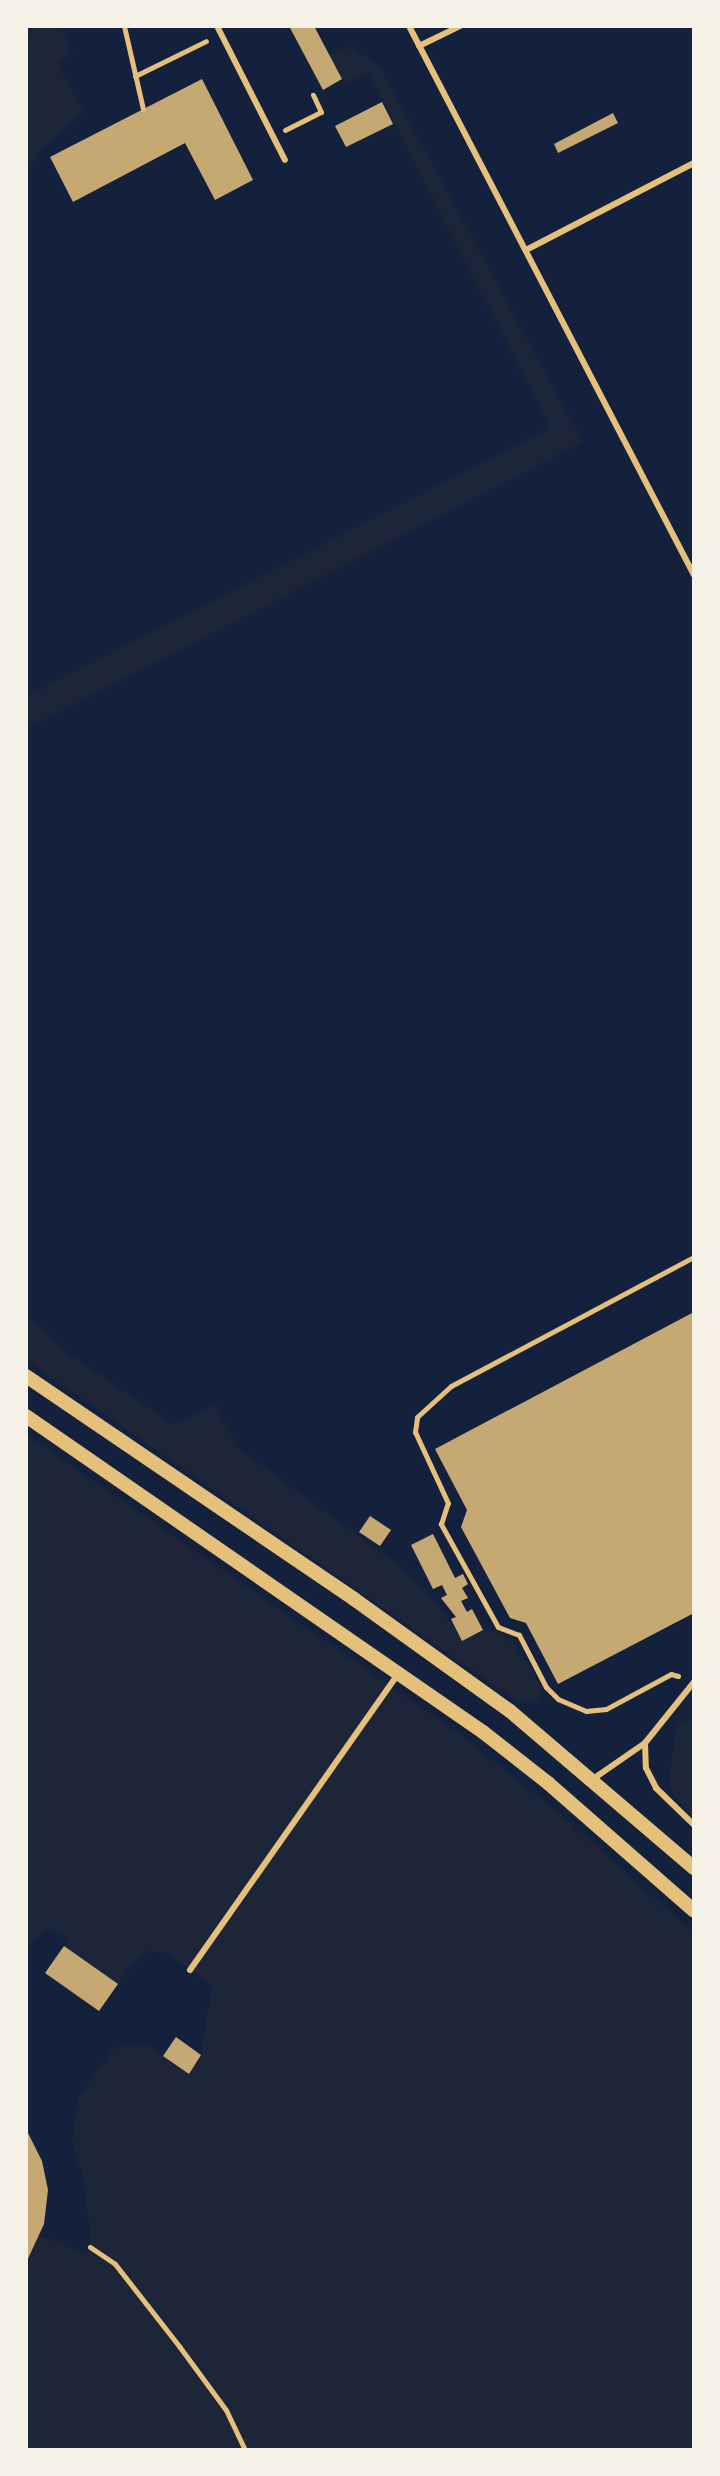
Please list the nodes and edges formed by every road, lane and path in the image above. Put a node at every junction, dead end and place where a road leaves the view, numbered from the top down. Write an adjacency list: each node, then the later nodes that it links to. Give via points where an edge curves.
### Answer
1 (124, 26): 6 (path)
2 (409, 26): 5 (lane)
3 (460, 26): 5 (lane)
4 (219, 30): 6 (path); 9 (lane)
5 (419, 46): 12 (lane)
6 (135, 76): 8 (path)
7 (313, 95): 9 (path, via 321,112)
8 (143, 109)
9 (274, 136): 10 (lane)
10 (285, 160)
11 (694, 163): 12 (lane)
12 (526, 250): 13 (lane)
13 (694, 575)
14 (694, 1257): 18 (path, via 451,1386 417,1417 415,1432 448,1503 441,1524 498,1627 519,1635 546,1687 558,1699 586,1711 606,1709 671,1674)
15 (26, 1376): 21 (street, via 365,1607 510,1711)
16 (26, 1416): 17 (street)
17 (399, 1672): 24 (street, via 548,1783); 25 (lane)
18 (682, 1678)
19 (694, 1682): 20 (lane)
20 (645, 1743): 21 (lane); 22 (lane, via 646,1768 656,1788)
21 (593, 1779): 23 (street)
22 (694, 1825)
23 (694, 1868)
24 (694, 1911)
25 (190, 1970)
26 (90, 2247): 27 (path, via 115,2264 179,2346 226,2410)
27 (245, 2450)

